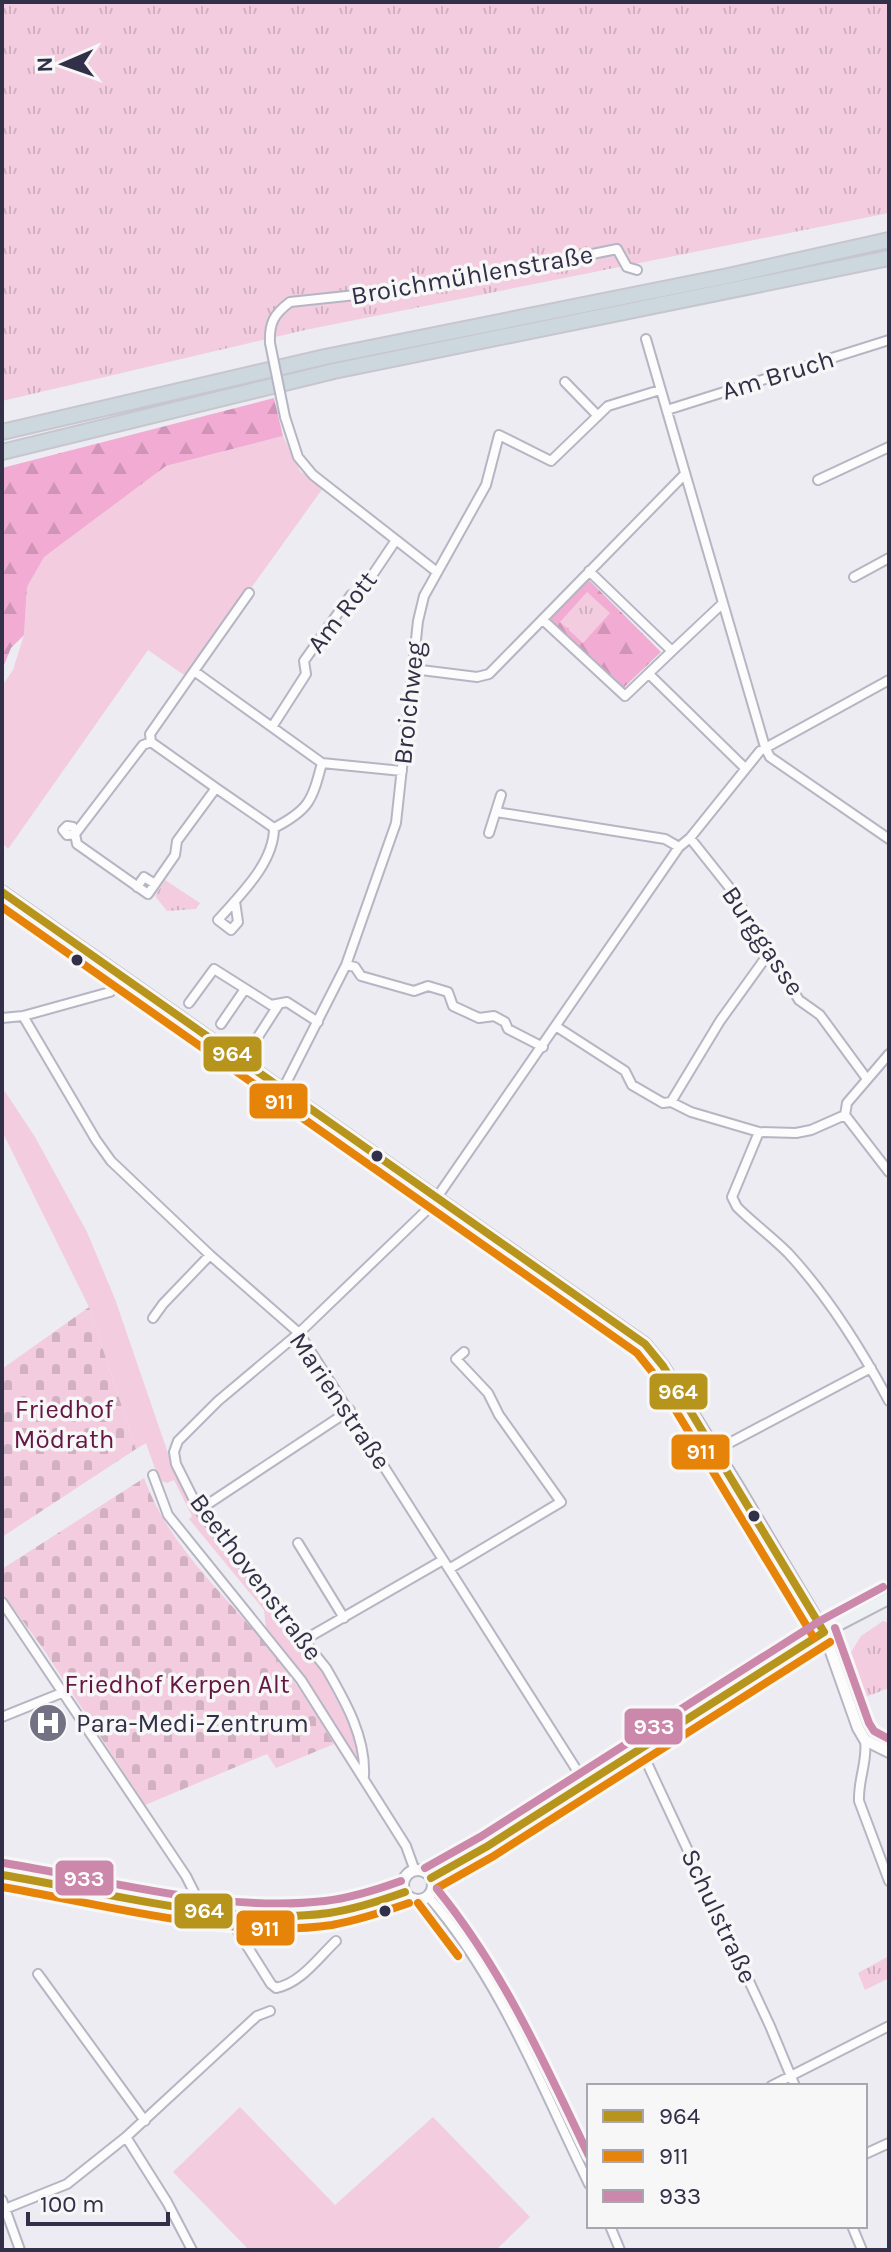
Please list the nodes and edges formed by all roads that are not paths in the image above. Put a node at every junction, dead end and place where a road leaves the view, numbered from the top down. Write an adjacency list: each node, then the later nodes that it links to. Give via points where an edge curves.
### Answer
1 (889, 240): 10 (highway, via 325,357)
2 (889, 258): 12 (highway, via 334,371)
3 (637, 270): 15 (street, Broichmühlenstraße, bridge, via 627,267 617,249 431,287 290,302 278,311 270,343 298,457 313,475)
4 (646, 339): 7 (street)
5 (889, 340): 8 (street, Am Bruch)
6 (565, 382): 9 (street)
7 (660, 390): 8 (street); 9 (street, Broichweg, via 608,406)
8 (667, 410): 13 (street)
9 (598, 416): 18 (street, Broichweg, via 551,461 499,435 486,485)
10 (2, 432)
11 (889, 447): 14 (street)
12 (2, 452)
13 (685, 474): 17 (street); 21 (street)
14 (818, 480)
15 (396, 540): 18 (street, Broichmühlenstraße); 28 (street, Am Rott, via 304,661 306,674)
16 (889, 558): 19 (street)
17 (589, 571): 22 (street); 23 (street)
18 (437, 572): 24 (street, Broichweg, via 424,596)
19 (854, 577)
20 (249, 593): 25 (street)
21 (722, 604): 23 (street); 30 (street)
22 (543, 620): 24 (street, via 489,674); 26 (street, via 625,696)
23 (672, 651): 26 (street)
24 (413, 669): 33 (street, Broichweg)
25 (194, 671): 28 (street); 29 (street, via 150,734)
26 (649, 674): 32 (street)
27 (889, 680): 30 (street, Beethovenstraße)
28 (272, 727): 31 (street)
29 (151, 742): 34 (street); 34 (street, via 143,745 75,834 77,844 137,887 148,894 175,855 177,841)
30 (765, 747): 32 (street, Beethovenstraße); 40 (street, via 770,757)
31 (322, 763): 33 (street); 37 (street, via 300,815)
32 (745, 768): 39 (street, Beethovenstraße)
33 (402, 771): 45 (street, Broichweg, via 396,823)
34 (216, 788): 37 (street)
35 (501, 795): 36 (street)
36 (496, 812): 38 (street); 41 (street, via 665,839)
37 (274, 828): 43 (street, via 274,844)
38 (489, 833)
39 (690, 838): 41 (street, Beethovenstraße); 44 (street, Burggasse, via 729,887)
40 (889, 839)
41 (679, 847): 54 (street, Beethovenstraße)
42 (2, 892): 46 (main road)
43 (235, 901)
44 (769, 953): 58 (street, Burggasse, via 799,1000 820,1015); 60 (street)
45 (346, 965): 52 (street, Broichweg); 56 (street, via 361,976 414,991 428,986 448,992 453,1006 479,1018 494,1016)
46 (125, 978): 50 (street, via 110,992); 59 (main road)
47 (245, 989): 48 (street, via 214,969); 49 (street, via 271,1005); 53 (street)
48 (189, 1003)
49 (279, 1004): 52 (street, via 287,1002); 55 (street)
50 (23, 1016): 51 (street); 65 (street, Marienstraße, via 111,1161)
51 (2, 1018)
52 (318, 1022): 59 (street, Broichweg)
53 (221, 1024)
54 (557, 1027): 56 (street, Beethovenstraße); 60 (street, via 625,1071 632,1085 663,1103)
55 (252, 1046)
56 (543, 1047): 64 (street, Beethovenstraße)
57 (889, 1054): 58 (street)
58 (867, 1079): 61 (street, via 847,1103)
59 (283, 1089): 64 (main road)
60 (671, 1102): 62 (street)
61 (845, 1115): 62 (street, via 796,1133); 63 (street)
62 (759, 1132): 69 (street, via 732,1197 787,1253)
63 (889, 1172)
64 (437, 1197): 67 (street, Beethovenstraße); 72 (main road, via 645,1344)
65 (210, 1255): 66 (street); 67 (street, Marienstraße)
66 (153, 1318)
67 (299, 1333): 71 (street, Marienstraße); 74 (street, Beethovenstraße, via 178,1441 176,1464)
68 (464, 1352): 76 (street, via 456,1359 488,1393 561,1502)
69 (871, 1368): 70 (street); 72 (street)
70 (889, 1401)
71 (350, 1410): 74 (street); 76 (street, Marienstraße)
72 (716, 1450): 80 (main road)
73 (153, 1475): 87 (street, via 168,1515 282,1655)
74 (199, 1510): 81 (street, Beethovenstraße)
75 (298, 1543): 79 (street)
76 (446, 1564): 79 (street); 88 (street, Marienstraße)
77 (889, 1598): 80 (main road)
78 (2, 1602): 82 (street)
79 (344, 1618): 81 (street)
80 (824, 1632): 84 (street); 85 (street)
81 (304, 1640): 87 (street, Beethovenstraße, via 343,1697 363,1747)
82 (64, 1692): 83 (street); 95 (street, via 186,1876 194,1892)
83 (2, 1717)
84 (865, 1740): 86 (street); 92 (street, via 859,1801)
85 (640, 1748): 88 (street); 101 (street, Schulstraße)
86 (889, 1752)
87 (364, 1776): 89 (street)
88 (585, 1783): 91 (street)
89 (415, 1871): 91 (street); 93 (street, via 405,1879)
90 (2, 1875): 95 (street)
91 (431, 1878): 94 (street)
92 (889, 1881)
93 (405, 1892): 94 (street, via 415,1900); 96 (street, via 329,1911)
94 (428, 1896): 108 (street, via 505,2010)
95 (192, 1910): 96 (street)
96 (227, 1914): 97 (street, via 276,1988 300,1977)
97 (336, 1941)
98 (38, 1974): 104 (street)
99 (270, 2011): 104 (street, via 257,2016)
100 (889, 2026): 101 (street)
101 (791, 2076): 102 (street); 103 (street, Schulstraße)
102 (775, 2084)
103 (794, 2084)
104 (145, 2121): 105 (street)
105 (126, 2137): 109 (street, via 67,2184); 113 (street)
106 (889, 2143): 107 (street)
107 (867, 2153)
108 (587, 2179)
109 (4, 2204): 112 (street)
110 (611, 2228): 114 (street)
111 (853, 2228): 115 (street)
112 (20, 2250)
113 (192, 2250)
114 (620, 2250)
115 (862, 2250)

